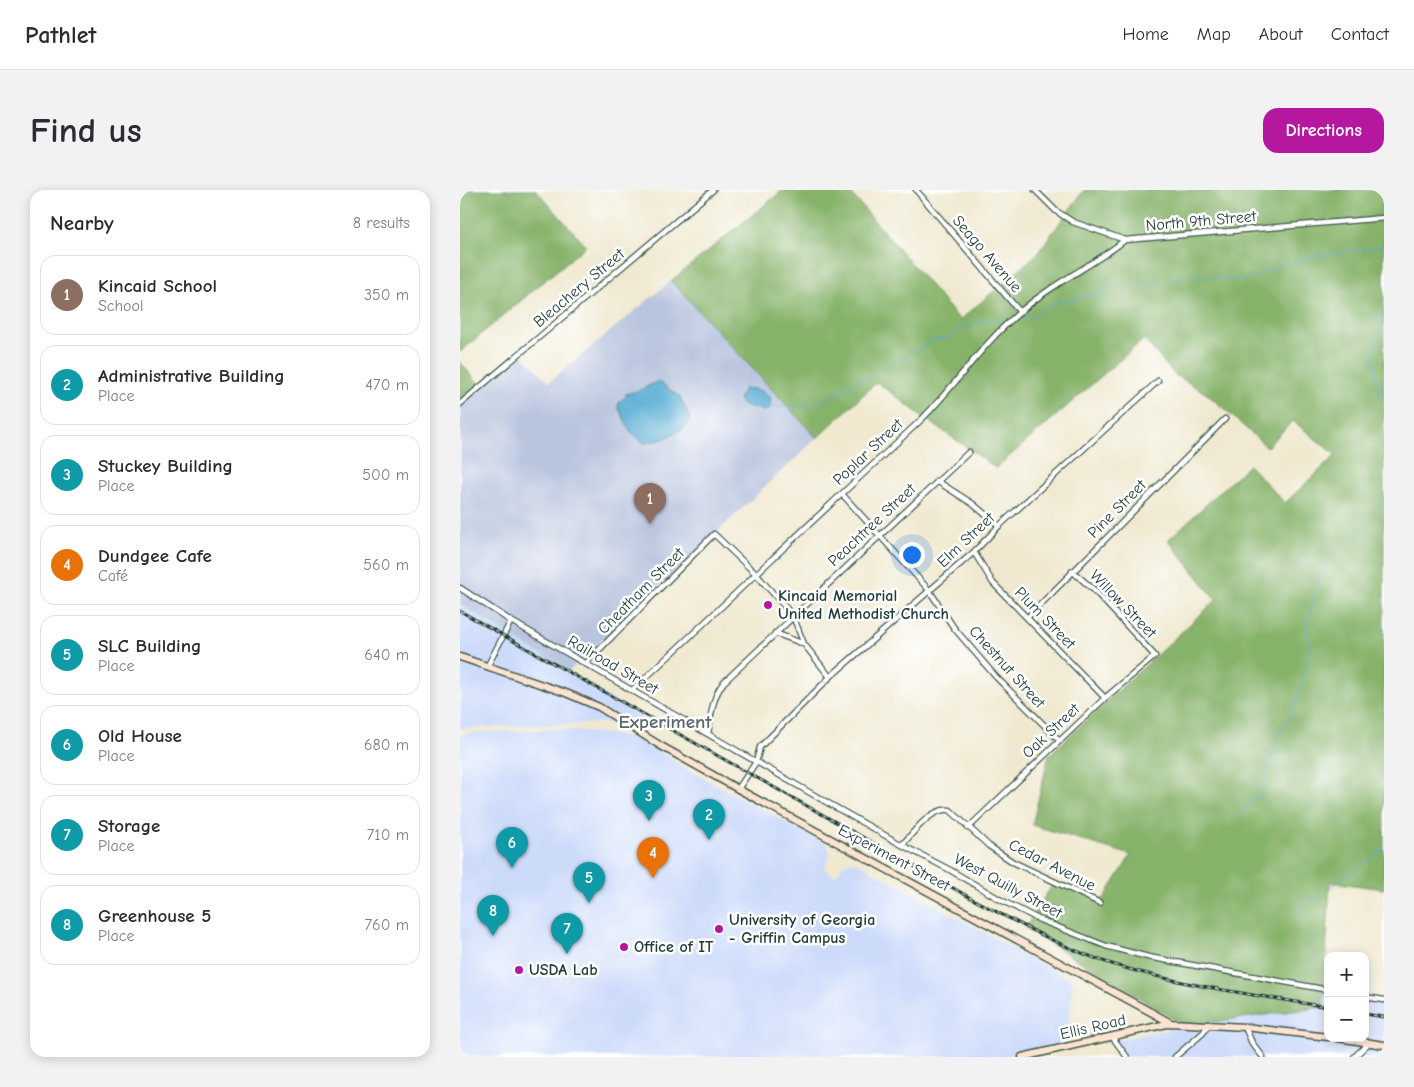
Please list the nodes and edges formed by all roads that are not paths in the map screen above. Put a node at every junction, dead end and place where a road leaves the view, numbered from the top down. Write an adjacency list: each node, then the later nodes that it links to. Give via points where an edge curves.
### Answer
1 (713, 190): 8 (street, Bleachery Street)
2 (916, 190): 6 (street, Seago Avenue)
3 (1035, 190): 5 (street, North 9th Street, via 1073,222)
4 (1384, 218): 5 (street, North 9th Street)
5 (1125, 240): 6 (street, Poplar Street)
6 (1020, 312): 12 (street, Poplar Street, via 994,335 923,417)
7 (1158, 381): 13 (street, Elm Street)
8 (460, 404)
9 (1225, 419): 16 (street, Pine Street)
10 (969, 452): 11 (street, Peachtree Street)
11 (937, 481): 13 (street, via 973,504); 14 (street, Peachtree Street)
12 (842, 494): 14 (street, Chestnut Street); 17 (street, Poplar Street)
13 (999, 526): 15 (street, Elm Street)
14 (880, 534): 19 (street, Chestnut Street); 20 (street, Peachtree Street)
15 (974, 552): 19 (street, Elm Street); 21 (street, Plum Street, via 993,583)
16 (1072, 571): 21 (street, Pine Street); 25 (street, Willow Street)
17 (756, 574): 20 (street); 27 (street, Cheatham Street, via 714,534); 30 (street, Poplar Street)
18 (460, 588): 22 (street, Railroad Street)
19 (929, 590): 29 (street, Elm Street); 33 (street, Chestnut Street, via 954,628 996,677)
20 (793, 616): 23 (street, Peachtree Street); 24 (street)
21 (1027, 618): 31 (street, Plum Street)
22 (511, 621): 27 (street, Railroad Street); 28 (street)
23 (776, 633): 24 (street); 32 (street, Peachtree Street, via 718,690)
24 (804, 644): 29 (street)
25 (1155, 656): 31 (street, Oak Street)
26 (460, 657): 28 (main road, Experiment Street)
27 (586, 664): 30 (street, Railroad Street)
28 (488, 665): 35 (main road, Experiment Street, via 599,707)
29 (830, 677): 34 (street, Elm Street, via 760,747)
30 (632, 690): 32 (street, Railroad Street)
31 (1105, 698): 33 (street, Oak Street)
32 (708, 734): 34 (street, Railroad Street)
33 (1059, 740): 36 (street, Oak Street)
34 (756, 761): 35 (street, Elm Street); 37 (street, West Quilly Street)
35 (738, 789): 42 (main road, Experiment Street)
36 (968, 828): 37 (street, Cedar Avenue, via 950,810 944,809 935,812); 38 (street, Cedar Avenue, via 1013,862)
37 (902, 845): 39 (street, West Quilly Street, via 1001,900 1058,928 1106,946 1158,959)
38 (1100, 903)
39 (1324, 989)
40 (1369, 997): 41 (street)
41 (1384, 1000)
42 (1171, 1023): 43 (main road, Experiment Street); 46 (main road, Ellis Road)
43 (1209, 1024): 44 (main road, Experiment Street); 51 (street)
44 (1246, 1027): 45 (main road, Experiment Street); 52 (street, via 1252,1043)
45 (1324, 1037)
46 (1113, 1038): 49 (main road, Ellis Road); 50 (street)
47 (1370, 1042): 48 (main road); 53 (street)
48 (1384, 1045)
49 (1022, 1057)
50 (1127, 1057)
51 (1175, 1057)
52 (1263, 1057)
53 (1354, 1057)

